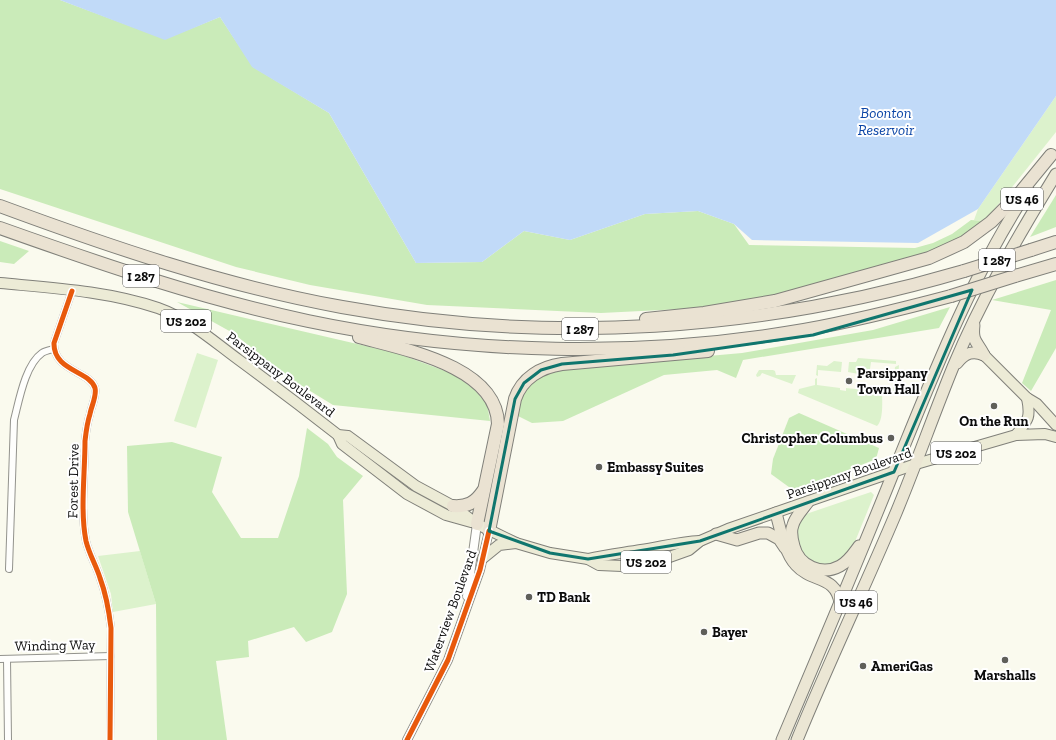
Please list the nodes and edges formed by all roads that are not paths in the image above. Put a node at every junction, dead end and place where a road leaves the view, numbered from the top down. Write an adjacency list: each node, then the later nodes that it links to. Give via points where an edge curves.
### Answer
1 (1054, 152): 12 (highway, via 1015,199 991,222 945,252 912,264 776,301 704,313 608,321); 22 (highway, US 46, via 1013,212 978,277)
2 (1056, 174): 11 (highway, US 46, via 1016,240)
3 (0, 206): 12 (highway, I 287, via 202,274 257,289 341,307)
4 (0, 228): 10 (highway, I 287, via 142,276)
5 (1056, 242): 12 (highway, I 287, bridge, via 909,286 853,300 776,314 712,322 577,329)
6 (1056, 264): 9 (highway, I 287, bridge)
7 (0, 283): 8 (main road, Parsippany Boulevard / US 202)
8 (72, 290): 13 (street); 18 (main road, Parsippany Boulevard / US 202, via 137,302 186,321)
9 (951, 296): 10 (highway, I 287, via 886,313 801,330 714,342 628,348 540,348 453,343 344,328); 29 (highway, via 813,335 680,354 562,364 541,370 524,383 515,399)
10 (281, 315): 23 (highway, via 422,355 456,369 477,383 492,399 498,418 498,430)
11 (975, 319): 14 (highway, via 973,337); 15 (highway, US 46)
12 (455, 323)
13 (54, 349): 34 (street, via 44,352 32,364 14,420); 37 (street, Forest Drive, via 65,365 92,383 95,391 86,437 84,530 90,556 108,605)
14 (984, 355): 15 (highway, via 970,353 962,357); 16 (main road)
15 (954, 367): 21 (highway, US 46)
16 (1027, 398): 17 (main road, via 1038,404); 19 (main road, via 1030,414)
17 (1056, 425)
18 (338, 435): 25 (main road, Parsippany Boulevard / US 202, via 348,436 416,486); 27 (main road, Parsippany Boulevard / US 202, via 342,444 407,494 446,515)
19 (1016, 435): 20 (main road, Parsippany Boulevard / US 202, via 1045,434); 21 (main road, Parsippany Boulevard / US 202)
20 (1056, 438)
21 (916, 464): 22 (main road, Parsippany Boulevard / US 202); 44 (highway, US 46)
22 (894, 472): 24 (main road, Parsippany Boulevard / US 202); 28 (highway, US 46)
23 (486, 486): 25 (highway, via 470,504); 27 (highway)
24 (808, 502): 26 (main road, Parsippany Boulevard / US 202); 28 (highway, via 793,523 791,531 800,559 814,569 831,569 847,561)
25 (453, 506): 27 (main road, Parsippany Boulevard / US 202)
26 (776, 513): 30 (main road, Parsippany Boulevard / US 202); 32 (highway)
27 (477, 524): 29 (main road, Parsippany Boulevard / US 202); 36 (street, Waterview Boulevard)
28 (872, 525): 35 (highway, US 46)
29 (489, 531): 31 (main road, Parsippany Boulevard / US 202); 33 (street, Waterview Boulevard)
30 (716, 534): 31 (main road, Parsippany Boulevard / US 202, via 700,541 588,559 550,553); 32 (highway, via 737,540 768,533 779,539)
31 (516, 543): 33 (main road, via 500,546)
32 (790, 556): 35 (highway, via 796,566 803,571 833,586)
33 (483, 558): 36 (street, Waterview Boulevard)
34 (9, 569)
35 (840, 603): 43 (highway, US 46)
36 (465, 611): 42 (street, Waterview Boulevard, via 448,660)
37 (111, 656): 39 (street, Winding Way); 41 (street, Forest Drive)
38 (0, 659): 39 (street, Winding Way)
39 (7, 659): 40 (street)
40 (8, 740)
41 (110, 740)
42 (407, 740)
43 (782, 740)
44 (797, 740)

